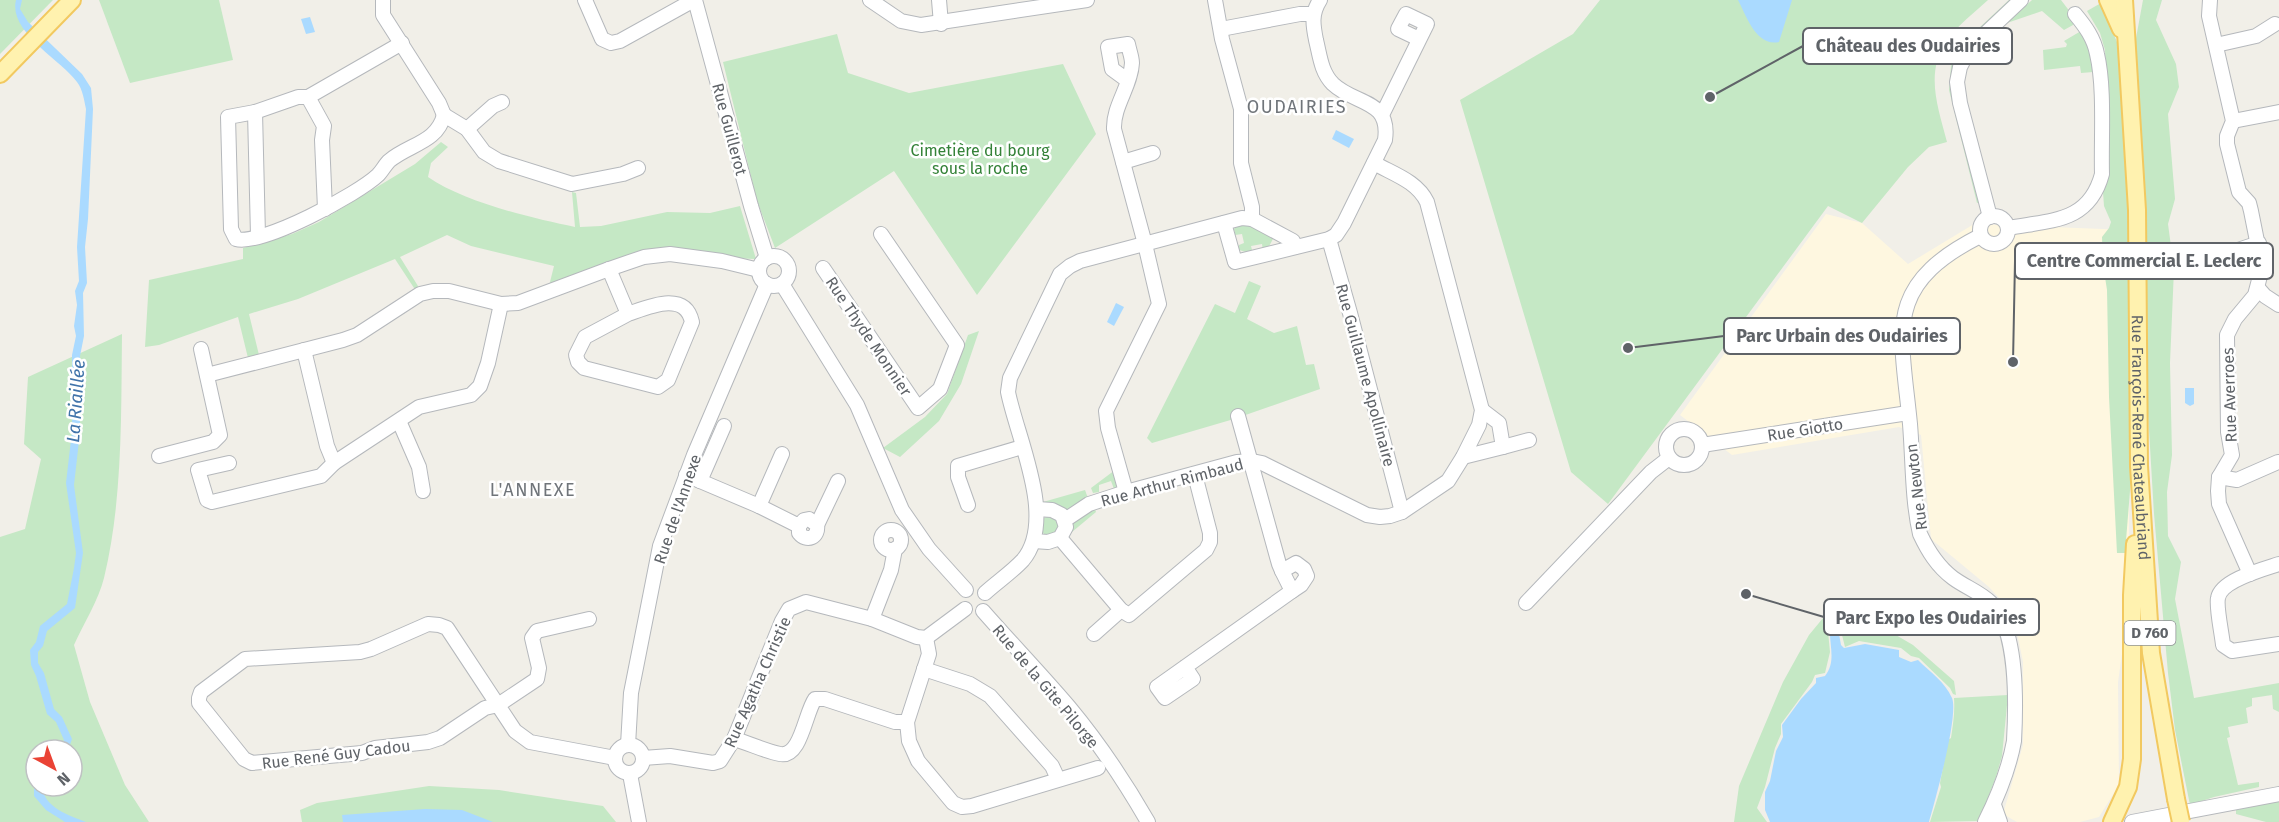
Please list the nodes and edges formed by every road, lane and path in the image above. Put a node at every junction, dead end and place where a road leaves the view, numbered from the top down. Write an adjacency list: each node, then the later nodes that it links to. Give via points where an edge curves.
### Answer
1 (72, 0): 23 (main road)
2 (383, 0): 20 (street, via 383,15)
3 (585, 0): 4 (street, via 602,39 611,43)
4 (694, 0): 50 (street, Rue Guillerot)
5 (870, 0): 16 (street, via 910,24)
6 (939, 0): 16 (street)
7 (1087, 0): 16 (street)
8 (1215, 0): 18 (street)
9 (1320, 0): 14 (street)
10 (2021, 0): 38 (street, via 1970,48 1957,82)
11 (2108, 0): 22 (main road, Rue François-René Chateaubriand / D 760)
12 (2124, 0): 22 (main road, Rue François-René Chateaubriand / D 760)
13 (2210, 0): 21 (street, via 2209,16)
14 (1313, 14): 18 (street); 30 (street, via 1326,76)
15 (2075, 14): 41 (street, via 2086,27 2097,53 2100,74 2099,187 2084,209 2072,216)
16 (941, 24)
17 (2275, 24): 21 (street, via 2256,36)
18 (1221, 29): 39 (street, via 1241,109 1240,163)
19 (1419, 39): 30 (street)
20 (402, 44): 25 (street); 29 (street)
21 (2216, 45): 31 (street)
22 (2128, 50): 81 (main road, Rue François-René Chateaubriand / D 760, via 2137,210)
23 (0, 74)
24 (1127, 80): 34 (street, via 1114,122)
25 (308, 98): 27 (street, via 298,97); 37 (street, via 324,126)
26 (502, 102): 32 (street)
27 (255, 111): 43 (street); 43 (street, via 228,117 232,234 241,240)
28 (2279, 112): 31 (street)
29 (444, 115): 32 (street); 37 (street, via 441,126 430,137 390,160 377,176)
30 (1382, 115): 35 (street, via 1387,127 1385,140)
31 (2233, 121): 46 (street, via 2227,144 2239,192 2248,203)
32 (467, 129): 36 (street, via 484,152 499,161 572,183)
33 (1154, 153): 34 (street)
34 (1123, 162): 47 (street)
35 (1374, 163): 45 (street, via 1341,230); 63 (street, via 1415,185 1427,202)
36 (638, 168)
37 (325, 209): 43 (street, via 301,222)
38 (1990, 217): 41 (street, via 2004,220); 44 (street, via 1981,224)
39 (1252, 219): 40 (street); 48 (street, via 1293,242)
40 (1224, 223): 47 (street); 48 (street, via 1235,262)
41 (2008, 228): 44 (street, via 2005,240 1998,244 1986,242)
42 (881, 234): 51 (street, Rue Thyde Monnier, via 957,345 940,389 918,408)
43 (258, 236)
44 (1980, 236): 64 (street, Rue Newton, via 1935,264 1914,289 1900,342)
45 (1329, 239): 48 (street); 93 (street, Rue Guillaume Apollinaire)
46 (2259, 243): 49 (street); 56 (street)
47 (1146, 244): 70 (street, via 1080,261 1060,274 1010,378 1008,392); 89 (street, via 1159,304 1106,411)
48 (1295, 247)
49 (2223, 255)
50 (767, 258): 53 (street); 55 (street, via 777,256 788,266)
51 (823, 268)
52 (609, 269): 53 (street, via 644,257 670,254); 57 (street, via 537,297); 59 (street)
53 (759, 270): 54 (street)
54 (767, 284): 55 (street); 82 (street, Rue de l'Annexe)
55 (782, 284): 101 (street, via 857,405 902,510 929,549)
56 (2258, 288): 58 (street); 73 (street, Rue Averroes, via 2227,335 2228,432)
57 (501, 304): 61 (street, via 449,291 420,294 357,334); 66 (street, via 480,386 471,395 419,407)
58 (2279, 305)
59 (628, 314): 59 (street, via 585,337 576,355 578,362 584,368 658,387 668,380 692,322 691,314 685,308 662,303)
60 (201, 349): 62 (street)
61 (304, 350): 62 (street); 80 (street)
62 (207, 375): 74 (street, via 220,435 213,442)
63 (1482, 410): 71 (street, via 1499,423); 75 (street, Rue Arthur Rimbaud)
64 (1908, 413): 69 (street, Rue Giotto); 125 (street, Rue Newton, via 1920,534 1930,555 1953,579 1982,595 1997,610 2010,641 2014,741)
65 (1238, 416): 77 (street)
66 (399, 421): 80 (street); 88 (street, via 419,467)
67 (724, 426): 86 (street)
68 (1528, 440): 71 (street)
69 (1702, 445): 76 (street, via 1694,462 1680,465); 76 (street, via 1695,433 1680,429 1667,440 1666,453)
70 (1022, 447): 90 (street, via 958,466); 92 (street)
71 (1503, 447): 75 (street)
72 (782, 454): 91 (street)
73 (2232, 455): 84 (street); 85 (street, Rue Averroes)
74 (159, 456)
75 (1463, 457): 93 (street, Rue Arthur Rimbaud, via 1448,481)
76 (1670, 459): 104 (street, via 1651,472)
77 (1252, 461): 83 (street, Rue Arthur Rimbaud); 93 (street, Rue Arthur Rimbaud, via 1367,514 1380,518); 99 (street)
78 (2278, 462): 84 (street)
79 (229, 463): 80 (street, via 198,470 207,500 321,476)
80 (334, 463)
81 (2139, 466): 130 (main road, via 2132,759 2128,787); 132 (main road, Rue François-René Chateaubriand / D 760, bridge, via 2151,653)
82 (686, 475): 86 (street); 118 (street, Rue de l'Annexe, via 660,546 631,693)
83 (1195, 475): 89 (street, Rue Arthur Rimbaud); 106 (street, via 1210,533 1206,550 1132,614)
84 (2246, 476): 85 (street, via 2236,480)
85 (2219, 477): 100 (street, via 2219,504)
86 (700, 481): 91 (street)
87 (838, 481): 91 (street, via 816,535 810,538 801,536 799,526)
88 (423, 491)
89 (1126, 492): 94 (street, Rue Arthur Rimbaud, via 1089,504)
90 (968, 505)
91 (759, 506)
92 (1037, 509): 94 (street, via 1052,510); 96 (street)
93 (1402, 512)
94 (1065, 520): 95 (street)
95 (1060, 538): 96 (street); 106 (street)
96 (1034, 541): 103 (street, via 1023,560)
97 (895, 549): 109 (street)
98 (2279, 564): 100 (street)
99 (1282, 571): 102 (street); 102 (street, via 1296,563 1304,569 1307,576)
100 (2250, 574): 112 (street, via 2224,587 2218,597 2223,645 2232,651)
101 (966, 590): 103 (street, via 976,588); 105 (street, via 962,599)
102 (1292, 591): 113 (street)
103 (985, 593): 107 (street)
104 (1526, 603)
105 (964, 609): 107 (street, via 973,614); 111 (street)
106 (1121, 610): 110 (street)
107 (983, 611): 127 (street, Rue de la Gite Pilorge, via 1091,735)
108 (589, 619): 115 (street, via 533,634 537,679)
109 (872, 619): 111 (street, Rue Agatha Christie); 117 (street, Rue Agatha Christie, via 817,603 799,603 789,609)
110 (1094, 634)
111 (926, 638): 114 (street, via 929,654)
112 (2279, 644)
113 (1185, 668)
114 (924, 669): 116 (street); 123 (street, via 969,684 990,696 1052,766)
115 (498, 705): 115 (street, Rue René Guy Cadou, via 447,628 428,624 371,650 245,659 198,698 244,759 259,764 428,742); 119 (street, Rue René Guy Cadou, via 515,731 530,742)
116 (907, 722): 117 (street, via 815,699 790,754 782,755); 123 (street, via 909,741 918,761 953,802 962,807)
117 (734, 739): 120 (street, Rue Agatha Christie, via 720,761 713,763 670,756)
118 (628, 745): 119 (street); 120 (street, via 640,750)
119 (615, 758): 122 (street, via 621,771)
120 (643, 758): 122 (street, via 642,767)
121 (1098, 768): 123 (street)
122 (630, 774): 126 (street)
123 (1058, 779)
124 (2279, 794): 131 (street)
125 (1994, 805): 128 (street, Rue Newton); 129 (street)
126 (639, 822)
127 (1148, 822)
128 (1985, 822)
129 (2000, 822)
130 (2112, 822)
131 (2132, 822)
132 (2181, 822)

